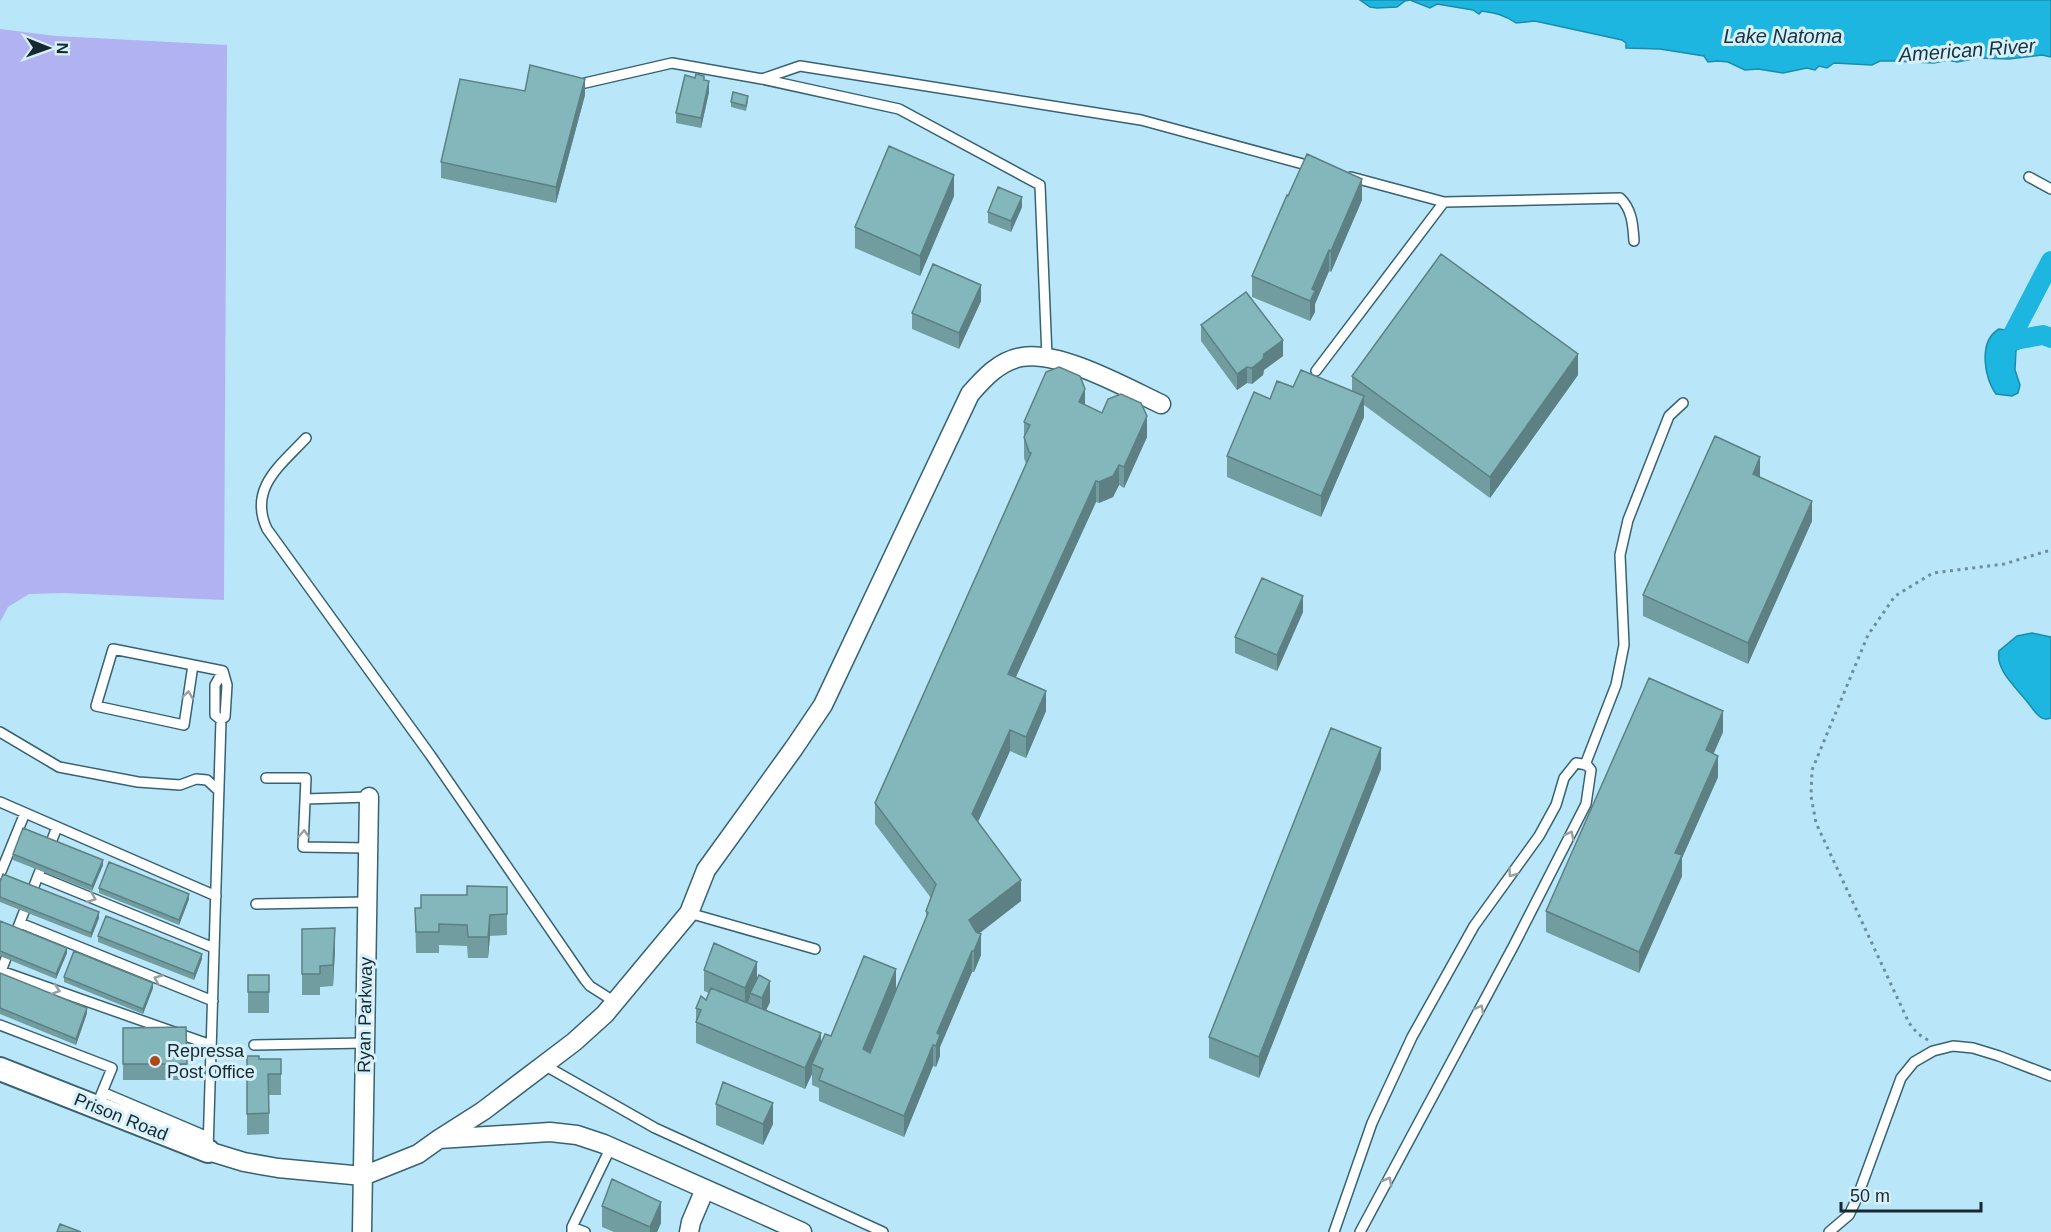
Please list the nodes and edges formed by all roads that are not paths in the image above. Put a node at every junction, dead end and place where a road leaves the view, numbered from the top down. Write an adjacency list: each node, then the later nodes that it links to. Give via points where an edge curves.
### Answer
1 (762, 79): 2 (lane, via 672,63); 3 (lane, via 800,66 811,67 1141,120); 9 (lane, via 899,109 1040,185)
2 (585, 83)
3 (1321, 168)
4 (1343, 174): 7 (lane)
5 (2029, 177): 6 (lane)
6 (2051, 189)
7 (1444, 201): 8 (lane, via 1620,198 1632,221); 10 (lane)
8 (1634, 241)
9 (1047, 357): 12 (street, via 1081,367); 30 (street, via 1022,357 1002,364 969,394 823,705 706,870)
10 (1316, 371)
11 (1683, 403): 16 (lane, via 1669,416 1628,520 1620,555 1624,645 1616,685)
12 (1161, 404)
13 (306, 438): 36 (lane, via 266,483 261,512 267,529 431,756 585,980)
14 (193, 665): 14 (lane, one-way to 14, via 113,649 96,706 184,725); 18 (lane, via 222,671 215,685 215,715 221,720)
15 (0, 732): 18 (lane, via 59,767 138,782 180,785 207,780)
16 (1585, 765): 56 (lane, one-way to 56, via 1576,763 1564,778 1556,805 1539,836 1474,926 1412,1037 1372,1123); 57 (lane, one-way to 16, via 1586,804 1591,770)
17 (266, 778): 20 (lane, via 306,778)
18 (219, 791): 27 (lane)
19 (369, 797): 20 (lane); 24 (street, Ryan Parkway)
20 (305, 799): 24 (lane, one-way to 20, via 303,847)
21 (0, 802): 22 (lane)
22 (25, 813): 23 (lane); 25 (lane)
23 (57, 827): 26 (lane); 27 (lane)
24 (368, 848): 28 (street, Ryan Parkway)
25 (0, 874)
26 (38, 876): 31 (lane); 32 (lane, one-way to 32)
27 (216, 896): 32 (lane)
28 (367, 902): 29 (lane); 38 (street, Ryan Parkway)
29 (256, 904)
30 (689, 913): 33 (lane); 36 (street)
31 (20, 923): 34 (lane); 35 (lane, one-way to 31)
32 (214, 948): 35 (lane)
33 (815, 949)
34 (1, 971): 39 (lane, one-way to 39)
35 (213, 1001): 39 (lane)
36 (615, 1002): 41 (street)
37 (0, 1025): 44 (lane, via 112,1068)
38 (365, 1043): 40 (lane); 48 (street, Ryan Parkway)
39 (211, 1045): 46 (lane)
40 (254, 1045)
41 (544, 1065): 45 (street); 55 (lane, via 655,1128)
42 (0, 1069): 44 (street, Prison Road)
43 (2051, 1077): 58 (lane, via 1972,1048 1953,1046 1914,1062 1900,1078 1849,1215)
44 (99, 1100): 46 (street, Prison Road)
45 (439, 1139): 47 (street, via 549,1132 577,1135); 48 (street, via 418,1154)
46 (208, 1144): 48 (street, Prison Road, via 244,1162)
47 (611, 1147): 49 (street); 50 (lane)
48 (363, 1176): 51 (street, Ryan Parkway)
49 (705, 1189): 53 (street); 54 (street)
50 (570, 1230): 52 (lane)
51 (362, 1232)
52 (585, 1232)
53 (689, 1232)
54 (802, 1232)
55 (883, 1232)
56 (1334, 1232)
57 (1360, 1232)
58 (1829, 1232)

